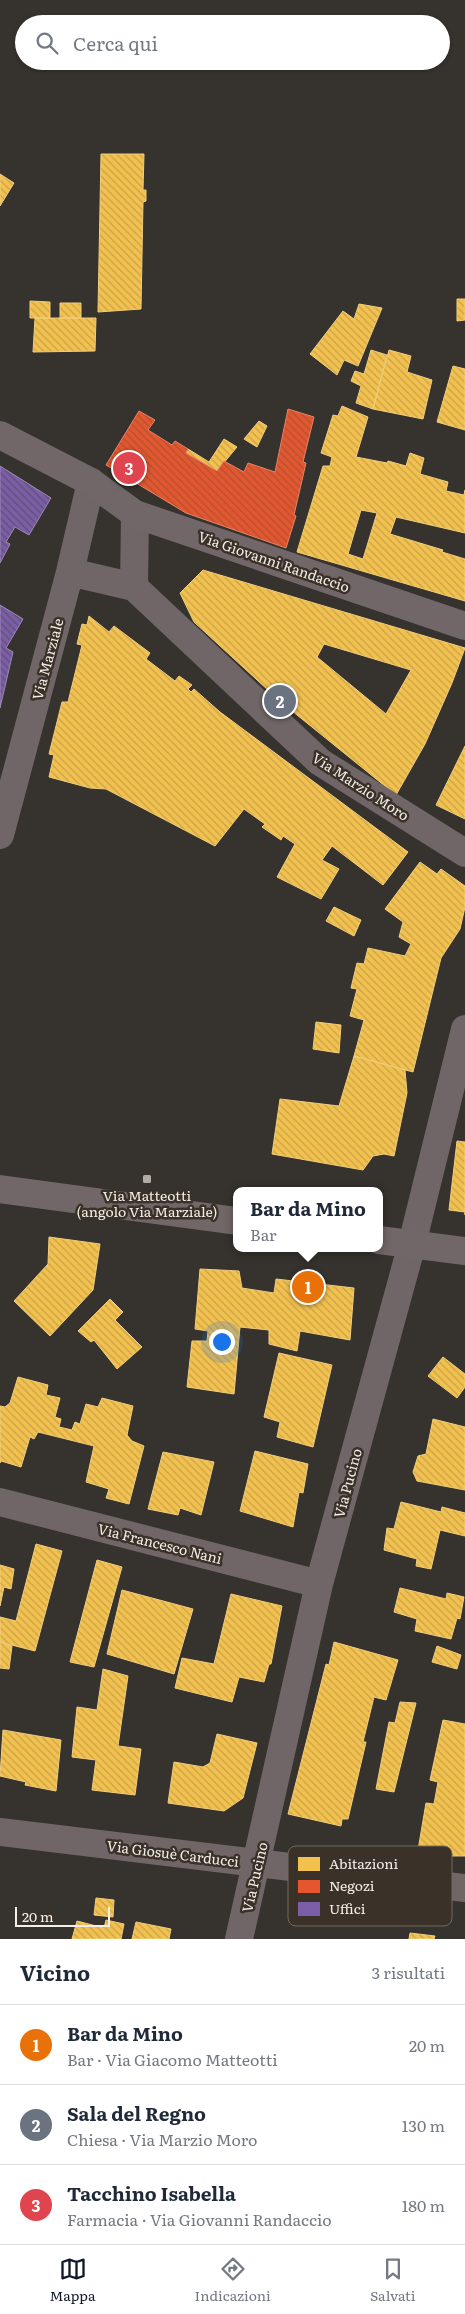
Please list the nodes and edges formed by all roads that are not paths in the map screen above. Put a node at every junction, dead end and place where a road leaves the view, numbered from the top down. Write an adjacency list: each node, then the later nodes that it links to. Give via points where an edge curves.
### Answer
1 (0, 435): 2 (street, Via Giovanni Randaccio)
2 (91, 482): 3 (street, Via Giovanni Randaccio); 4 (street, Via Marziale)
3 (135, 514): 5 (street); 6 (street, Via Giovanni Randaccio)
4 (70, 572): 5 (street); 7 (street, Via Marziale)
5 (134, 587): 8 (street, Via Marzio Moro, via 320,762)
6 (465, 626)
7 (0, 835)
8 (465, 852)
9 (465, 1029): 13 (street, Via Pucino)
10 (0, 1189): 11 (street)
11 (233, 1220)
12 (383, 1240): 13 (street)
13 (412, 1244): 14 (street); 16 (street, Via Pucino)
14 (465, 1252)
15 (0, 1502): 16 (street, Via Francesco Nani)
16 (319, 1584): 18 (street, Via Pucino)
17 (1, 1835): 18 (street, Via Giosuè Carducci)
18 (258, 1863): 19 (street, Via Giosuè Carducci); 22 (street, Via Pucino)
19 (288, 1867)
20 (452, 1886): 21 (street, Via Giosuè Carducci)
21 (465, 1888)
22 (239, 1939)

